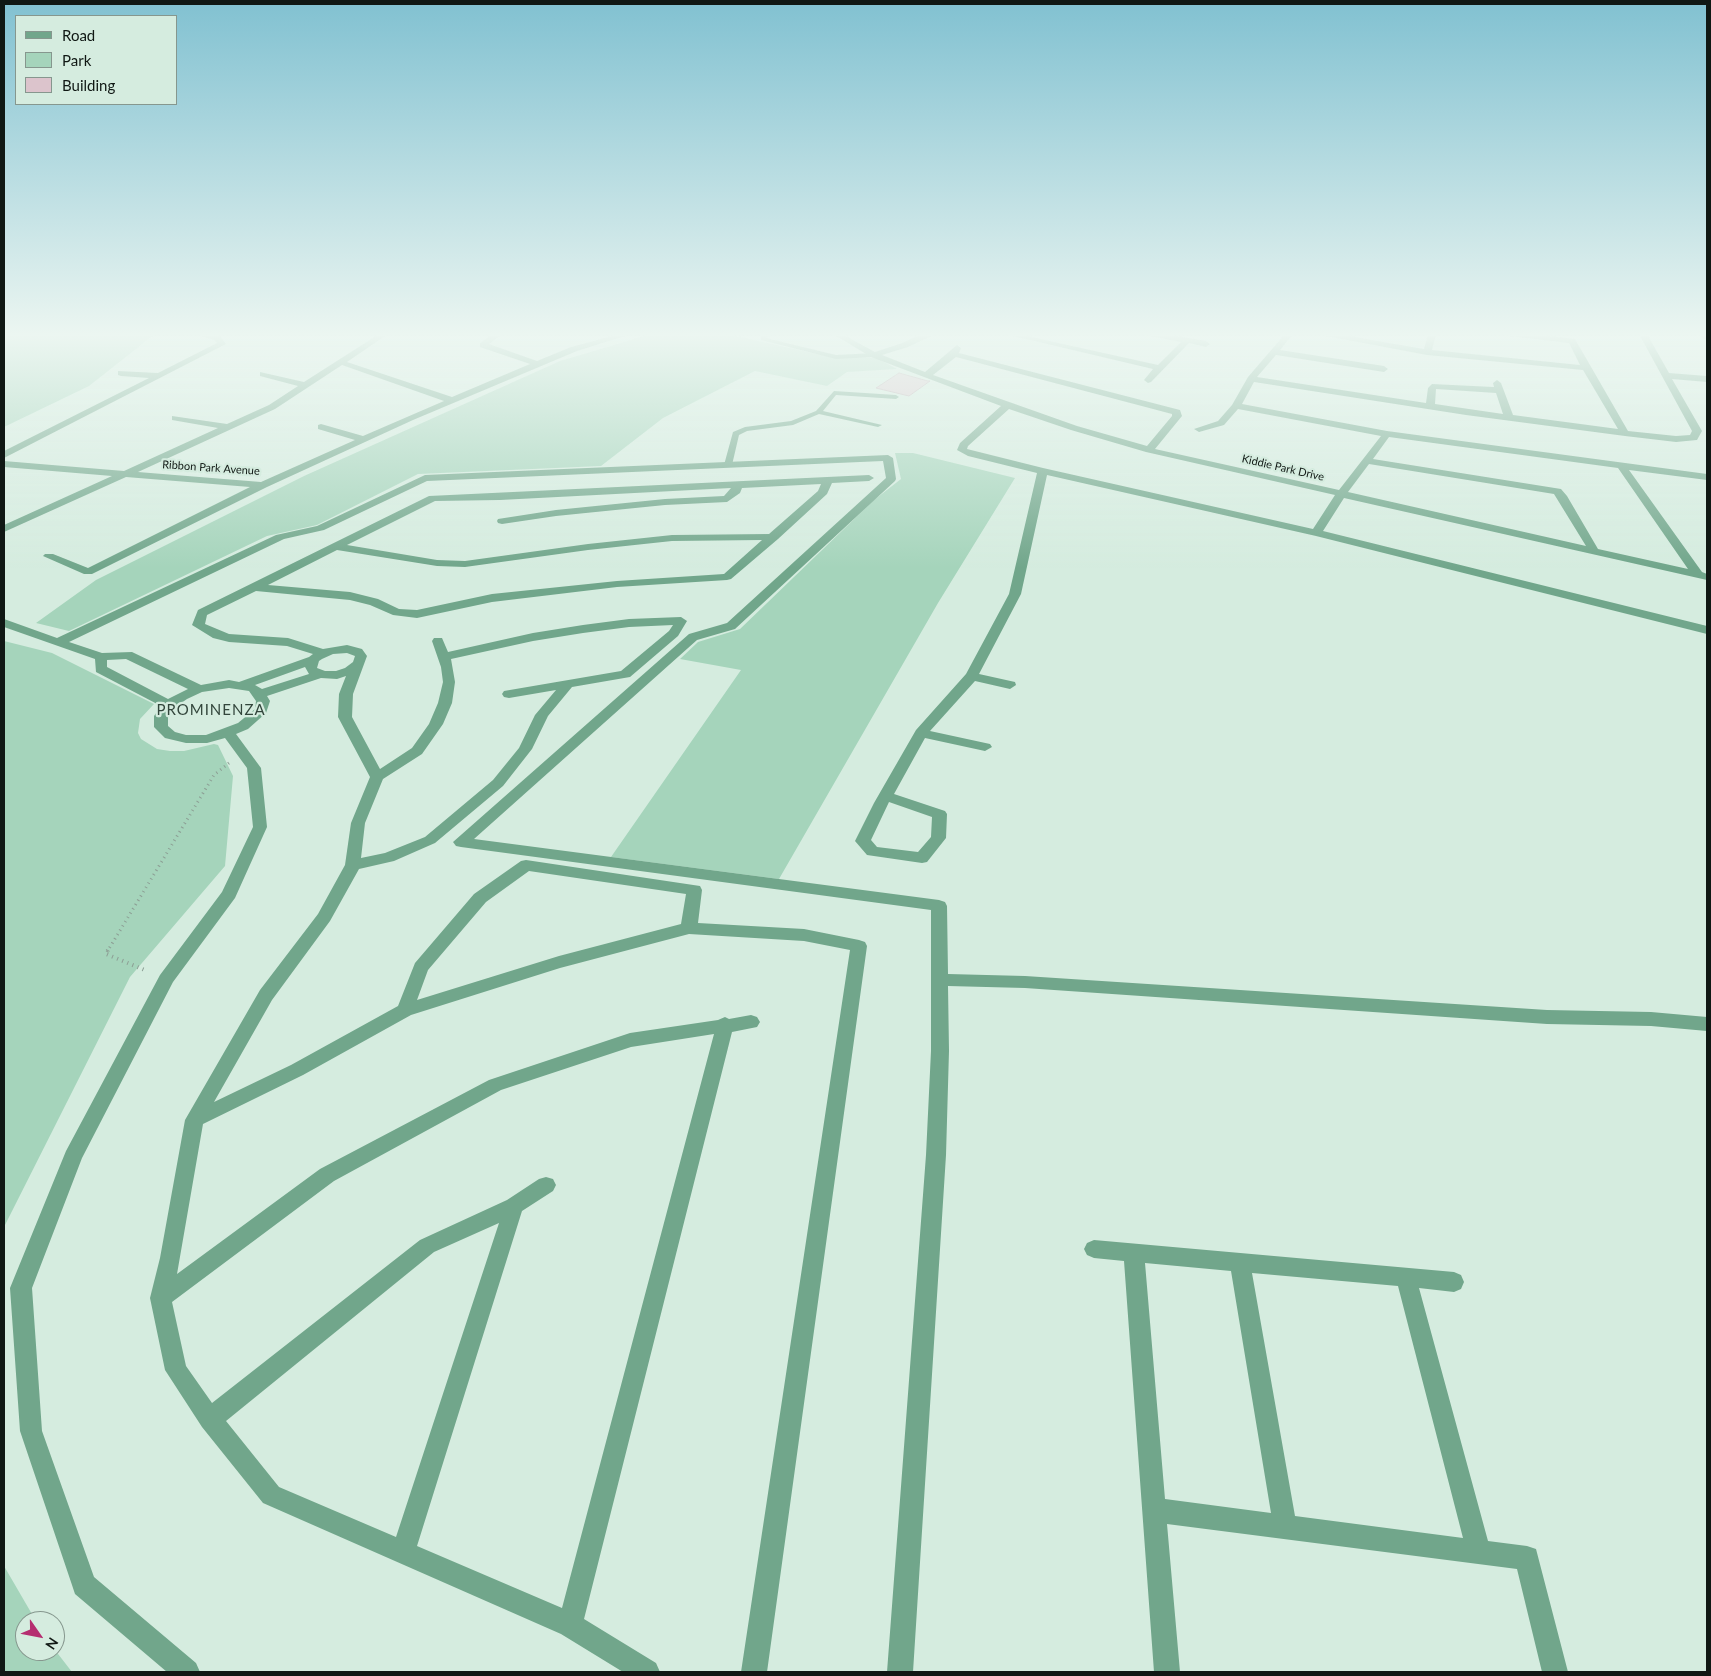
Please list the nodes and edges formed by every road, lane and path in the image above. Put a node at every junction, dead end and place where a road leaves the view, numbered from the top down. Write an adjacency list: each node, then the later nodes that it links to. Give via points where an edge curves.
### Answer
1 (88, 412): 25 (street)
2 (260, 412): 18 (street)
3 (423, 412): 23 (street, Ribbon Park Avenue)
4 (818, 412): 28 (lane, via 793,423 736,434)
5 (819, 412): 17 (lane)
6 (1000, 412): 30 (street, via 963,445 962,450)
7 (1026, 412): 24 (street, Kiddie Park Drive)
8 (1177, 412): 24 (street)
9 (1231, 412): 20 (street, via 1221,423)
10 (1269, 412): 22 (street)
11 (1475, 412): 15 (street)
12 (1507, 412): 15 (street)
13 (1613, 412): 21 (street)
14 (1687, 412): 21 (street, via 1697,431 1694,438)
15 (1509, 417): 21 (street)
16 (175, 418): 18 (street)
17 (878, 425)
18 (227, 427): 31 (street)
19 (321, 427): 23 (street)
20 (1199, 429)
21 (1625, 433)
22 (1386, 434): 26 (street); 29 (street)
23 (363, 439): 35 (street, Ribbon Park Avenue)
24 (1149, 450): 37 (street, Kiddie Park Drive)
25 (4, 455)
26 (1367, 462): 37 (street); 45 (street, via 1557,492)
27 (4, 464): 31 (street, Ribbon Park Avenue)
28 (728, 465): 51 (street, via 425,478 320,528 280,537); 75 (street, via 888,458 891,479 731,626 693,637 462,842 939,906)
29 (1621, 465): 32 (street); 47 (street)
30 (1043, 471): 42 (street); 58 (street, via 1015,594)
31 (126, 474): 35 (street, Ribbon Park Avenue); 41 (street)
32 (1707, 477)
33 (869, 478): 34 (street)
34 (828, 480): 36 (street); 43 (street, via 823,492)
35 (263, 485): 46 (street, via 88,572)
36 (737, 485): 38 (street); 39 (street, via 736,491 727,499)
37 (1341, 494): 42 (street); 45 (street, Kiddie Park Drive)
38 (533, 495): 39 (street); 44 (street, via 432,498)
39 (537, 516): 40 (street)
40 (502, 521)
41 (4, 529)
42 (1316, 533): 50 (street)
43 (774, 537): 44 (street, via 672,538 465,564 438,563); 48 (street, via 728,577 617,584 492,598 416,614 327,593)
44 (334, 546): 48 (street)
45 (1594, 552): 47 (street, Kiddie Park Drive)
46 (48, 556)
47 (1703, 576)
48 (252, 587): 53 (street, via 202,613 198,625 229,638 288,642)
49 (4, 623): 51 (street)
50 (1707, 630)
51 (60, 641): 54 (street)
52 (438, 641): 55 (street)
53 (319, 656): 56 (street, via 347,649 358,652 361,660); 57 (street, via 311,668); 60 (street)
54 (100, 657): 62 (street, via 128,655); 65 (street, via 101,669)
55 (444, 657): 59 (street, via 583,629 681,621 674,633 625,674); 70 (street, via 449,682 436,724 417,751)
56 (355, 668): 57 (street, via 337,675); 70 (street, via 346,694 345,717)
57 (320, 674): 63 (street)
58 (972, 676): 61 (street); 67 (street)
59 (568, 684): 64 (street); 72 (street, via 542,714 525,748 498,783 430,840 389,857)
60 (242, 685): 62 (street, via 214,685); 63 (street)
61 (1010, 685)
62 (199, 689): 65 (street)
63 (260, 694): 66 (street, via 263,701 261,710 243,726)
64 (509, 694)
65 (169, 705): 66 (street, via 161,716 161,727 170,735 200,739)
66 (228, 733): 69 (street)
67 (920, 733): 68 (street); 71 (street)
68 (985, 747)
69 (243, 752): 74 (street, via 254,768 260,827 229,894); 74 (path, via 214,776 106,954)
70 (377, 777): 72 (street, via 358,823)
71 (886, 796): 71 (street, via 940,814 938,838 922,858 872,851 863,841)
72 (353, 865): 80 (street, via 324,917 266,995)
73 (690, 928): 76 (street, via 560,962); 76 (street, via 694,890 526,865 480,898 421,967); 97 (street, via 804,935 858,946)
74 (166, 979): 95 (street, via 73,1157 21,1288 31,1431 84,1585)
75 (940, 980): 79 (street, via 1026,982 1547,1017 1652,1019); 98 (street, via 936,1154)
76 (405, 1010): 80 (street, via 297,1070)
77 (751, 1022): 78 (street)
78 (725, 1024): 88 (street, via 630,1040 495,1084 328,1175); 94 (street)
79 (1707, 1024)
80 (194, 1120): 88 (street)
81 (546, 1185): 82 (street)
82 (514, 1206): 89 (street, via 427,1246); 92 (street)
83 (1094, 1249): 84 (street)
84 (1134, 1253): 85 (street); 90 (street)
85 (1240, 1263): 86 (street); 91 (street)
86 (1406, 1278): 87 (street); 93 (street)
87 (1454, 1282)
88 (161, 1298): 89 (street, via 176,1370)
89 (210, 1419): 92 (street, via 270,1495)
90 (1154, 1510): 91 (street); 99 (street)
91 (1285, 1527): 93 (street)
92 (403, 1552): 94 (street)
93 (1479, 1552): 100 (street, via 1527,1558)
94 (570, 1625): 96 (street)
95 (187, 1672)
96 (647, 1672)
97 (754, 1672)
98 (900, 1672)
99 (1167, 1672)
100 (1555, 1672)

